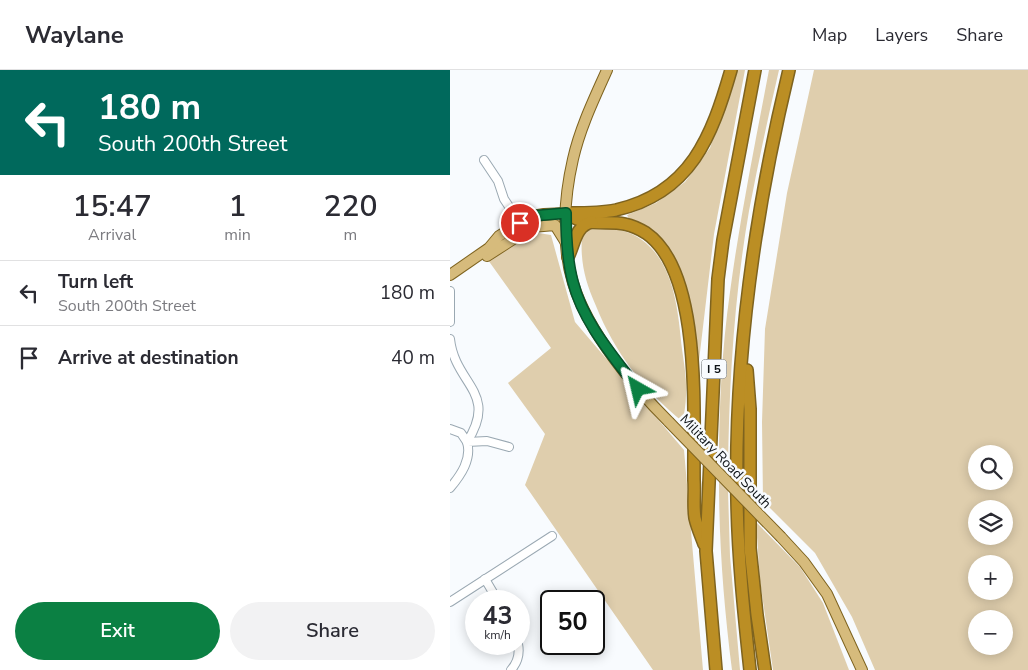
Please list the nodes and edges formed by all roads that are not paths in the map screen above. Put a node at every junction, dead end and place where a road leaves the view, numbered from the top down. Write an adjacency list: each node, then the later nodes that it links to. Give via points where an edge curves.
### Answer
1 (607, 70): 6 (main road, Military Road South, via 578,142)
2 (731, 70): 6 (highway, via 718,114 705,142 692,162 669,186 649,199 616,210)
3 (755, 70): 22 (highway, I 5, via 718,279)
4 (789, 70): 15 (highway, I 5, via 754,241)
5 (484, 160): 8 (street)
6 (566, 213): 7 (highway, via 582,221); 8 (main road, via 532,216); 9 (main road, Military Road South)
7 (593, 222): 11 (highway, via 579,230); 22 (highway, via 623,223 646,233 663,251 678,279 687,316 692,374 695,519)
8 (520, 223): 10 (main road)
9 (566, 245): 10 (main road, via 554,225 536,225 482,258); 11 (main road, Military Road South)
10 (474, 258): 12 (main road)
11 (568, 258): 31 (main road, Military Road South, bridge, via 573,282 590,323 645,398 804,562 828,594)
12 (450, 275)
13 (450, 292): 14 (street)
14 (450, 322)
15 (744, 336): 29 (highway, I 5, via 737,419 737,502); 30 (highway, via 750,409 750,548)
16 (450, 339): 18 (street, via 455,359 479,407 478,422)
17 (450, 429): 18 (street, via 461,433)
18 (467, 442): 19 (street, via 494,442); 20 (street, via 469,453 460,475)
19 (509, 447)
20 (450, 488)
21 (552, 536): 23 (street)
22 (706, 551): 28 (highway, I 5)
23 (485, 579): 24 (street); 25 (street)
24 (492, 590)
25 (450, 602)
26 (518, 655): 27 (street)
27 (511, 670)
28 (716, 670)
29 (750, 670)
30 (765, 670)
31 (862, 670)

